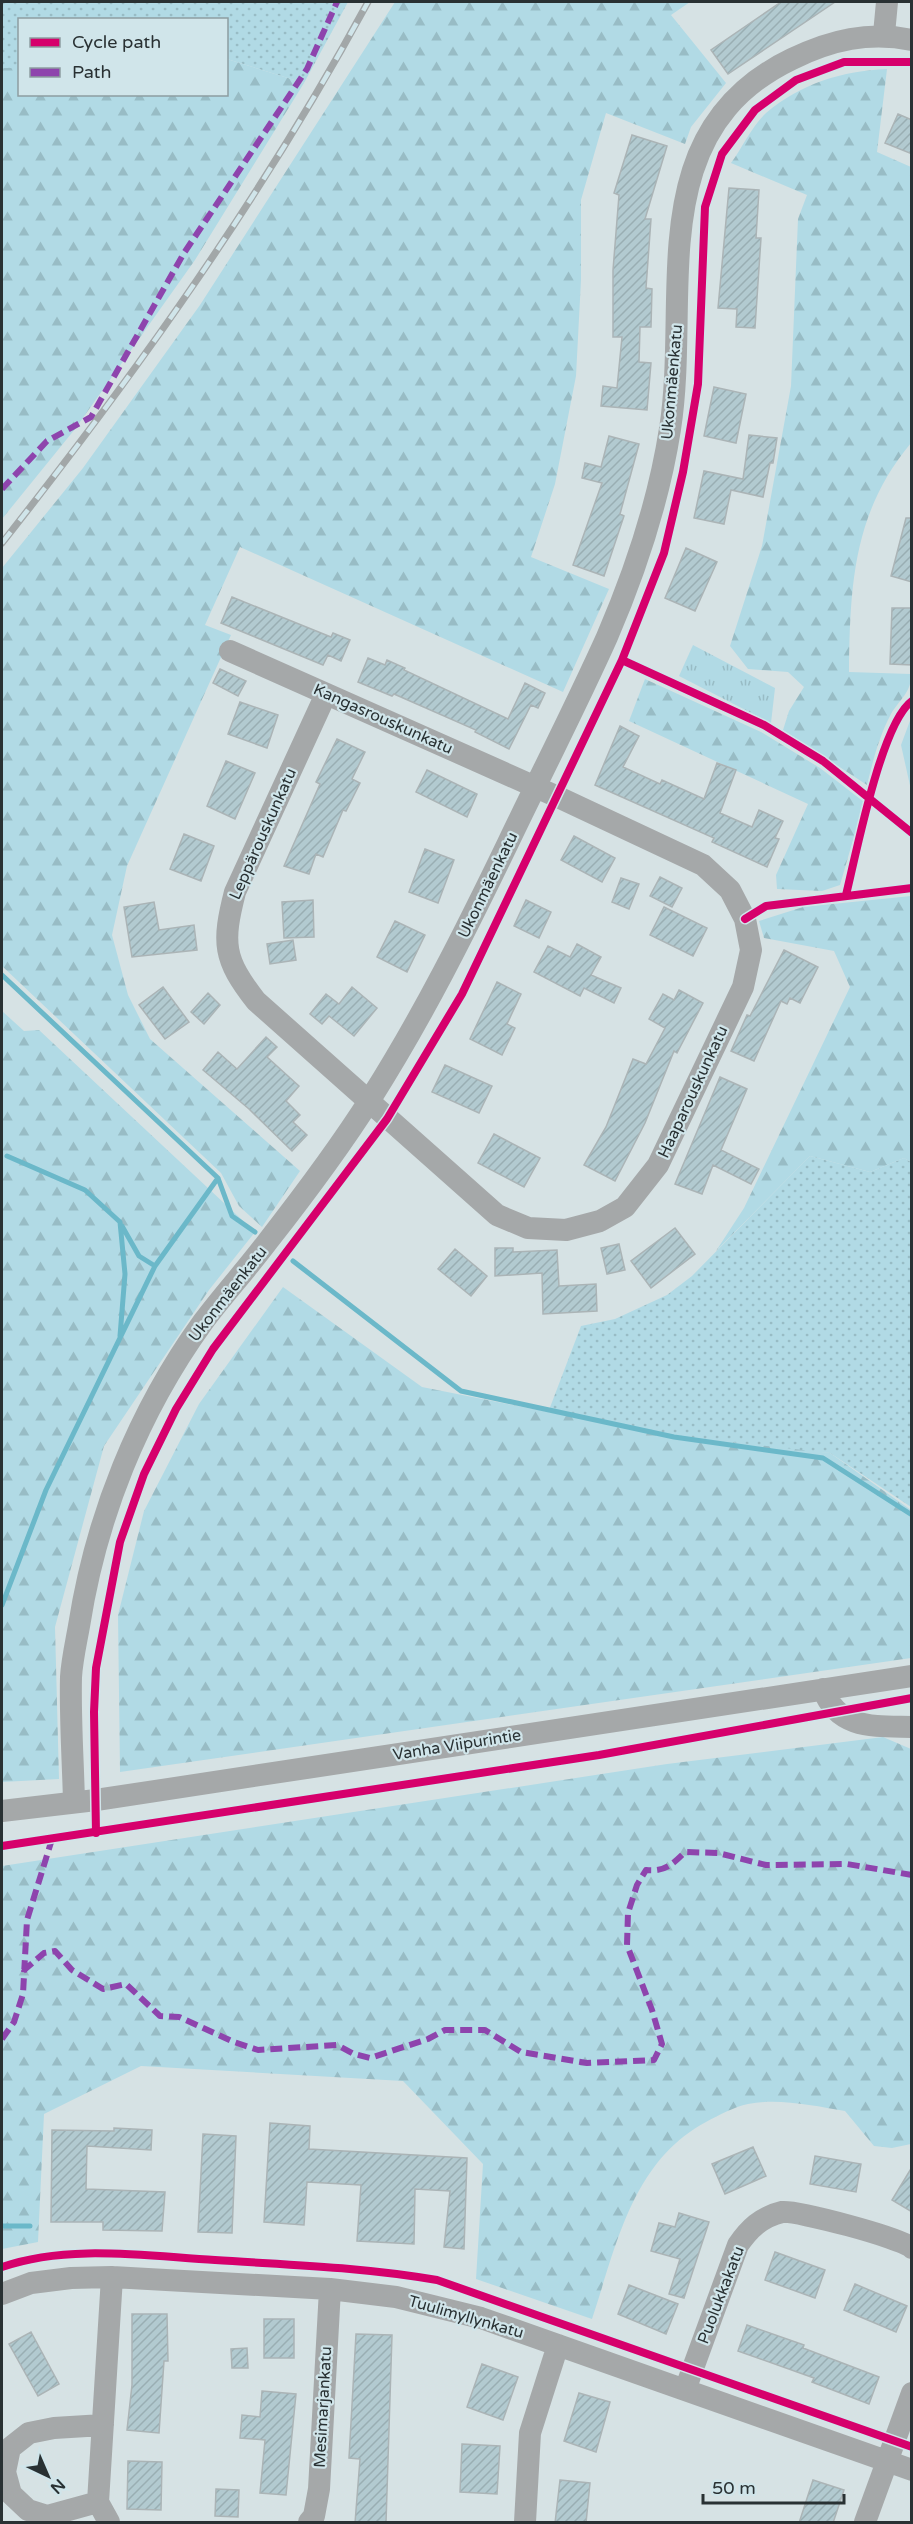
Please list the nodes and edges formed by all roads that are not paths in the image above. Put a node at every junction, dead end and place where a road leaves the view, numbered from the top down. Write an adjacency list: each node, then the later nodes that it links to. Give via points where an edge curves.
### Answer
1 (887, 2): 2 (street)
2 (884, 34): 3 (street, Ukonmäenkatu); 6 (street, Ukonmäenkatu, via 820,45 778,66 737,98 704,137 683,203 670,429 654,499 638,556 608,635)
3 (912, 39)
4 (230, 651): 5 (street, Kangasrouskunkatu)
5 (326, 694): 6 (street, Kangasrouskunkatu); 7 (street, Leppärouskunkatu, via 235,892 226,949 237,977 256,1001)
6 (535, 787): 7 (street, Ukonmäenkatu, via 437,988); 7 (street, Haaparouskunkatu, via 703,865 730,890 745,919 751,950 743,987 658,1165 625,1207 600,1221 566,1230 528,1228 497,1215)
7 (369, 1102): 11 (street, Ukonmäenkatu, via 268,1242 203,1323 154,1399 126,1459 102,1520 83,1598 73,1662)
8 (912, 1676): 9 (street, Vanha Viipurintie)
9 (823, 1689): 10 (street, via 838,1713 861,1725); 11 (street, Vanha Viipurintie)
10 (912, 1727)
11 (74, 1802): 12 (street, Vanha Viipurintie)
12 (2, 1811)
13 (912, 2248): 18 (street, Puolukkakatu, via 870,2230 783,2212 752,2225 738,2245)
14 (112, 2277): 15 (street, Tuulimyllynkatu); 16 (street, Tuulimyllynkatu, via 32,2283); 20 (street)
15 (330, 2289): 17 (street, Tuulimyllynkatu, via 438,2306); 25 (street, Mesimarjankatu, via 320,2489)
16 (2, 2294)
17 (558, 2345): 18 (street, Tuulimyllynkatu); 26 (street, via 530,2433)
18 (685, 2390): 21 (street, Tuulimyllynkatu)
19 (912, 2393): 21 (street)
20 (103, 2425): 23 (street); 23 (street, via 29,2433 10,2448 5,2472 12,2494 28,2510 47,2516)
21 (886, 2462): 22 (street, Tuulimyllynkatu); 27 (street)
22 (912, 2470)
23 (98, 2502): 24 (street)
24 (109, 2523)
25 (309, 2523)
26 (525, 2523)
27 (865, 2523)

